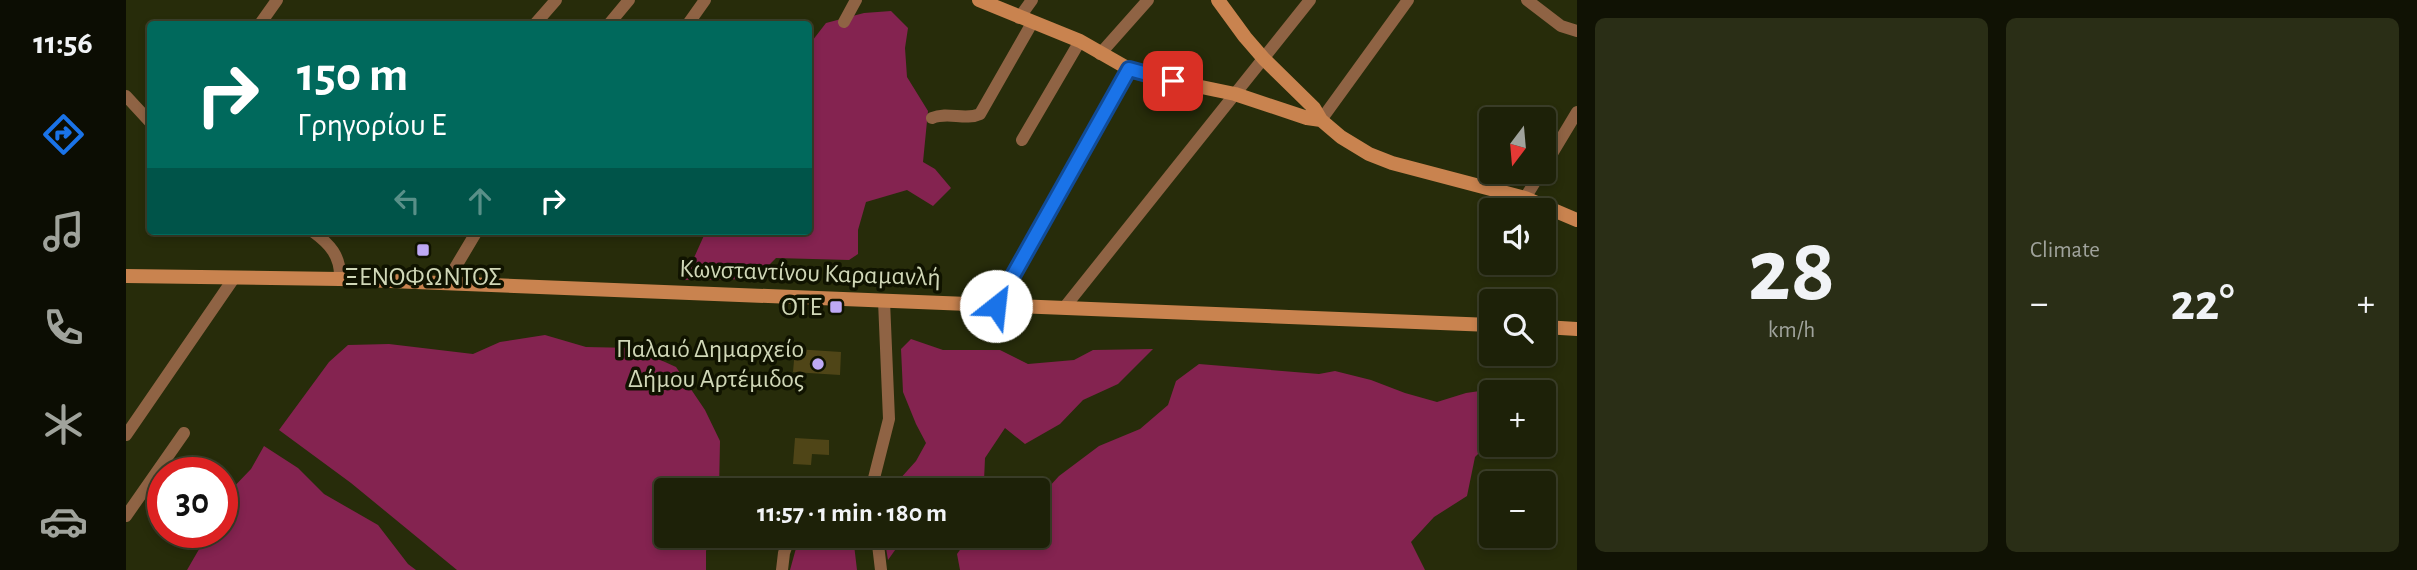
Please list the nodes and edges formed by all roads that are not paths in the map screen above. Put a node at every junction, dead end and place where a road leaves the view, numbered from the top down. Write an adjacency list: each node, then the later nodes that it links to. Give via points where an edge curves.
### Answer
1 (277, 0): 13 (street)
2 (556, 0): 14 (street)
3 (629, 0): 15 (street)
4 (705, 0): 16 (street)
5 (856, 0): 18 (street)
6 (979, 0): 17 (main road)
7 (1032, 0): 17 (street)
8 (1148, 0): 21 (street)
9 (1218, 0): 22 (main road)
10 (1310, 0): 22 (street)
11 (1408, 0): 29 (street)
12 (1527, 0): 19 (street, via 1561,26)
13 (262, 21)
14 (538, 21)
15 (612, 21)
16 (690, 21)
17 (1025, 21): 20 (main road); 27 (street, via 980,114)
18 (844, 22)
19 (1577, 30)
20 (1080, 41): 21 (main road); 30 (street)
21 (1100, 54): 23 (main road)
22 (1264, 59): 24 (street); 29 (main road)
23 (1129, 69): 24 (main road); 43 (street)
24 (1235, 94): 29 (main road); 44 (street)
25 (126, 96): 28 (street)
26 (1577, 112): 31 (street)
27 (932, 118)
28 (147, 119)
29 (1321, 120): 33 (main road, via 1350,142 1392,163)
30 (1022, 140)
31 (1556, 146)
32 (1533, 184): 33 (street)
33 (1525, 198)
34 (1556, 211): 35 (main road)
35 (1577, 220)
36 (317, 235): 40 (street, via 334,250)
37 (476, 235): 41 (street)
38 (126, 276): 39 (main road, Κωνσταντίνου Καραμανλή)
39 (234, 278): 40 (main road, Κωνσταντίνου Καραμανλή); 49 (street)
40 (340, 279): 41 (main road, Κωνσταντίνου Καραμανλή)
41 (446, 283): 42 (main road, Κωνσταντίνου Καραμανλή)
42 (884, 301): 43 (main road, Κωνσταντίνου Καραμανλή); 50 (street, via 889,419)
43 (996, 306): 44 (main road, Κωνσταντίνου Καραμανλή)
44 (1064, 309): 45 (main road, Κωνσταντίνου Καραμανλή)
45 (1479, 325)
46 (1556, 328): 47 (main road)
47 (1577, 329)
48 (184, 433): 51 (street)
49 (126, 435)
50 (872, 478)
51 (126, 516)
52 (786, 548): 54 (street)
53 (878, 548): 55 (street)
54 (782, 570)
55 (881, 570)

